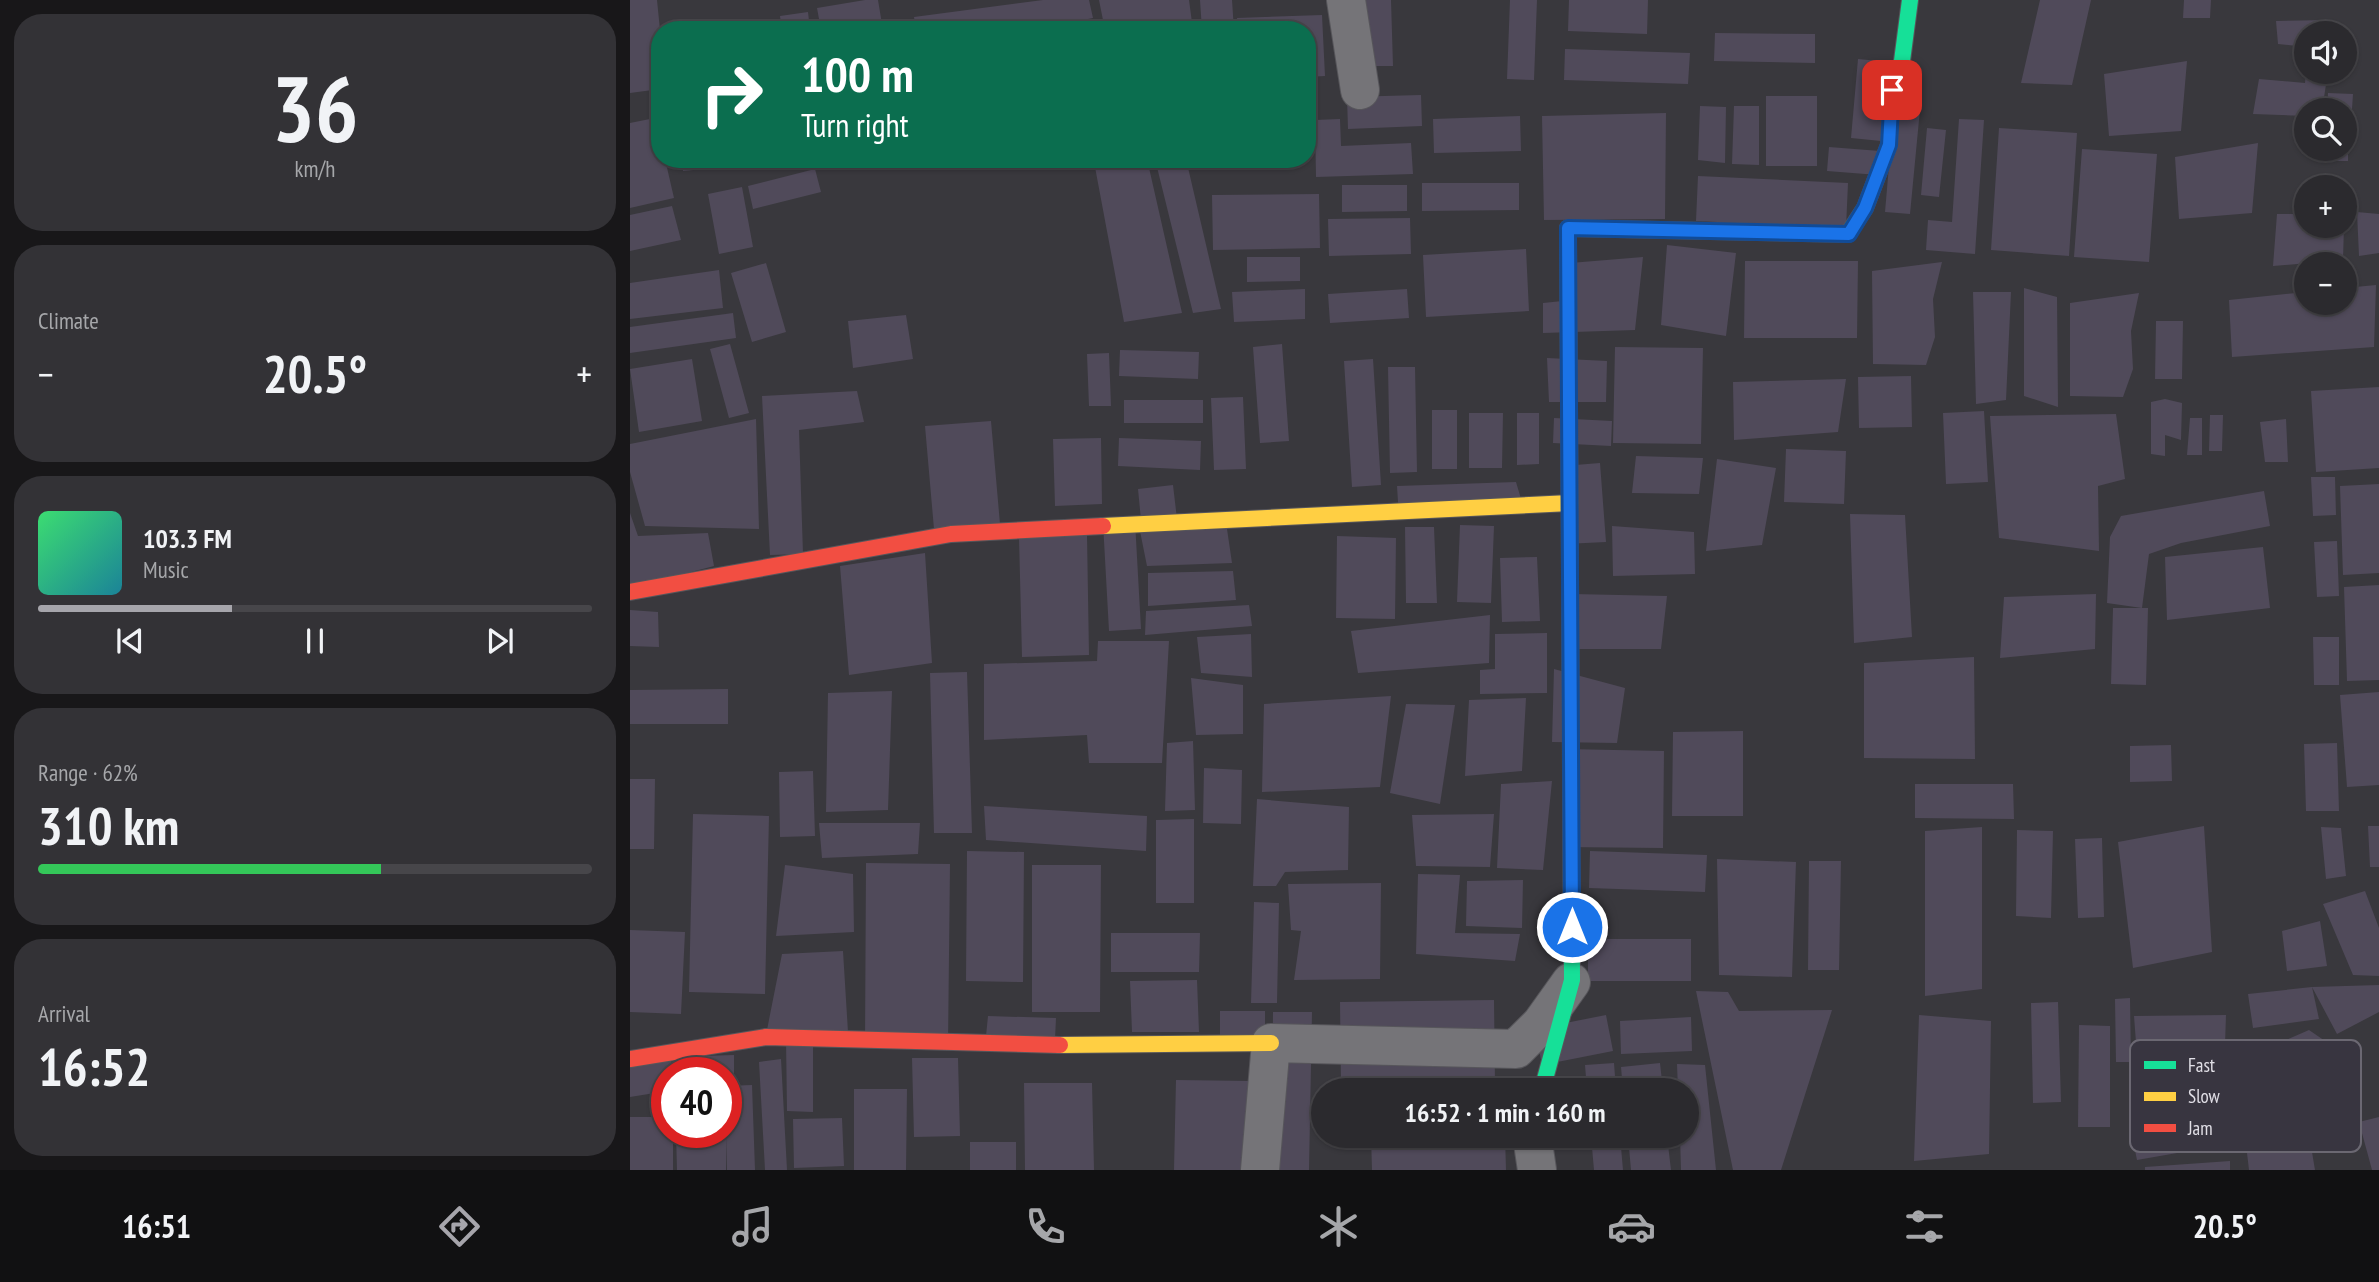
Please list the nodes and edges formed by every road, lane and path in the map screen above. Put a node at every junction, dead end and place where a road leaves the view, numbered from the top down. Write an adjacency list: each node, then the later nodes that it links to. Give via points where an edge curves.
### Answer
1 (1346, 0): 3 (street)
2 (1910, 0): 4 (street, via 1902,61 1892,90 1889,145 1865,208 1849,234 1568,228)
3 (1360, 90)
4 (1570, 503): 5 (street, via 951,534); 6 (street)
5 (630, 592)
6 (1572, 980): 7 (street, via 1541,1024 1516,1049); 9 (street)
7 (1272, 1043): 8 (street, via 1045,1045 766,1037); 11 (street)
8 (630, 1059)
9 (1545, 1078)
10 (1534, 1148): 12 (street)
11 (1260, 1170)
12 (1537, 1170)

